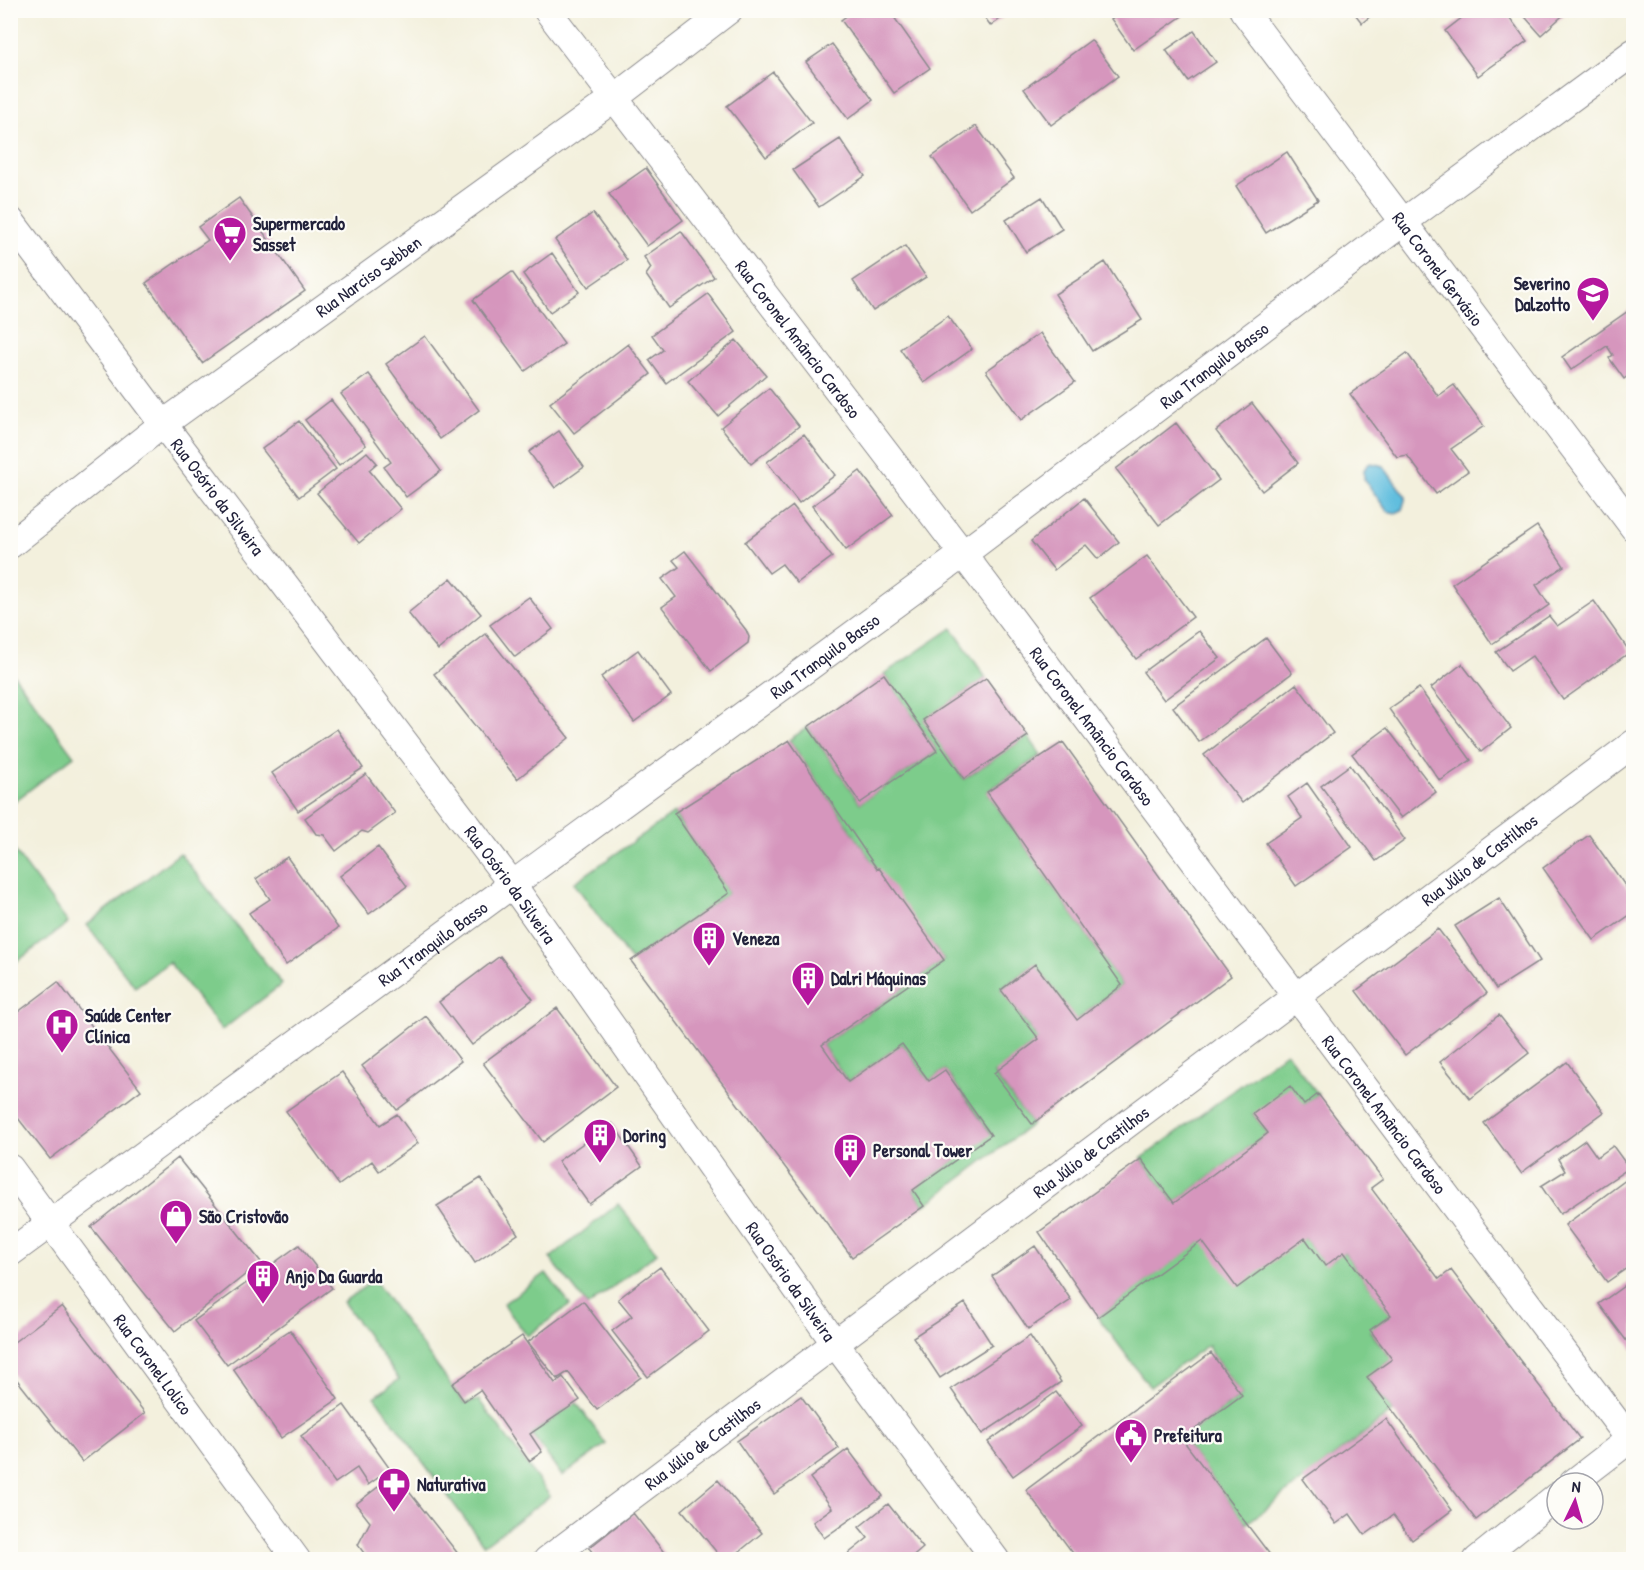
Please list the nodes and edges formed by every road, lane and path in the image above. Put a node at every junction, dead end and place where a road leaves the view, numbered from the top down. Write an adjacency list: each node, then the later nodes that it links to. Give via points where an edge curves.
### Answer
1 (547, 10): 5 (street, Rua Coronel Amâncio Cardoso)
2 (729, 10): 5 (street, Rua Narciso Sebben)
3 (1243, 10): 7 (street, Rua Coronel Gervásio)
4 (1634, 52): 7 (street, Rua Tranquilo Basso)
5 (613, 99): 8 (street, Rua Narciso Sebben); 11 (street, Rua Coronel Amâncio Cardoso)
6 (10, 220): 8 (street, Rua Osório da Silveira)
7 (1402, 223): 9 (street, Rua Coronel Gervásio); 11 (street, Rua Tranquilo Basso)
8 (163, 424): 10 (street, Rua Narciso Sebben); 13 (street, Rua Osório da Silveira)
9 (1634, 528)
10 (10, 545)
11 (963, 554): 13 (street, Rua Tranquilo Basso); 14 (street, Rua Coronel Amâncio Cardoso)
12 (1634, 743): 14 (street, Rua Júlio de Castilhos)
13 (512, 884): 16 (street, Rua Tranquilo Basso); 18 (street, Rua Osório da Silveira)
14 (1296, 998): 18 (street, Rua Júlio de Castilhos); 19 (street, Rua Coronel Amâncio Cardoso)
15 (10, 1168): 16 (street, Rua Coronel Lolico)
16 (51, 1223): 17 (street, Rua Tranquilo Basso); 22 (street, Rua Coronel Lolico)
17 (10, 1253)
18 (834, 1342): 23 (street, Rua Júlio de Castilhos); 24 (street, Rua Osório da Silveira)
19 (1632, 1440): 20 (street)
20 (1590, 1471)
21 (1545, 1506): 25 (street)
22 (297, 1560)
23 (547, 1560)
24 (996, 1560)
25 (1477, 1560)

